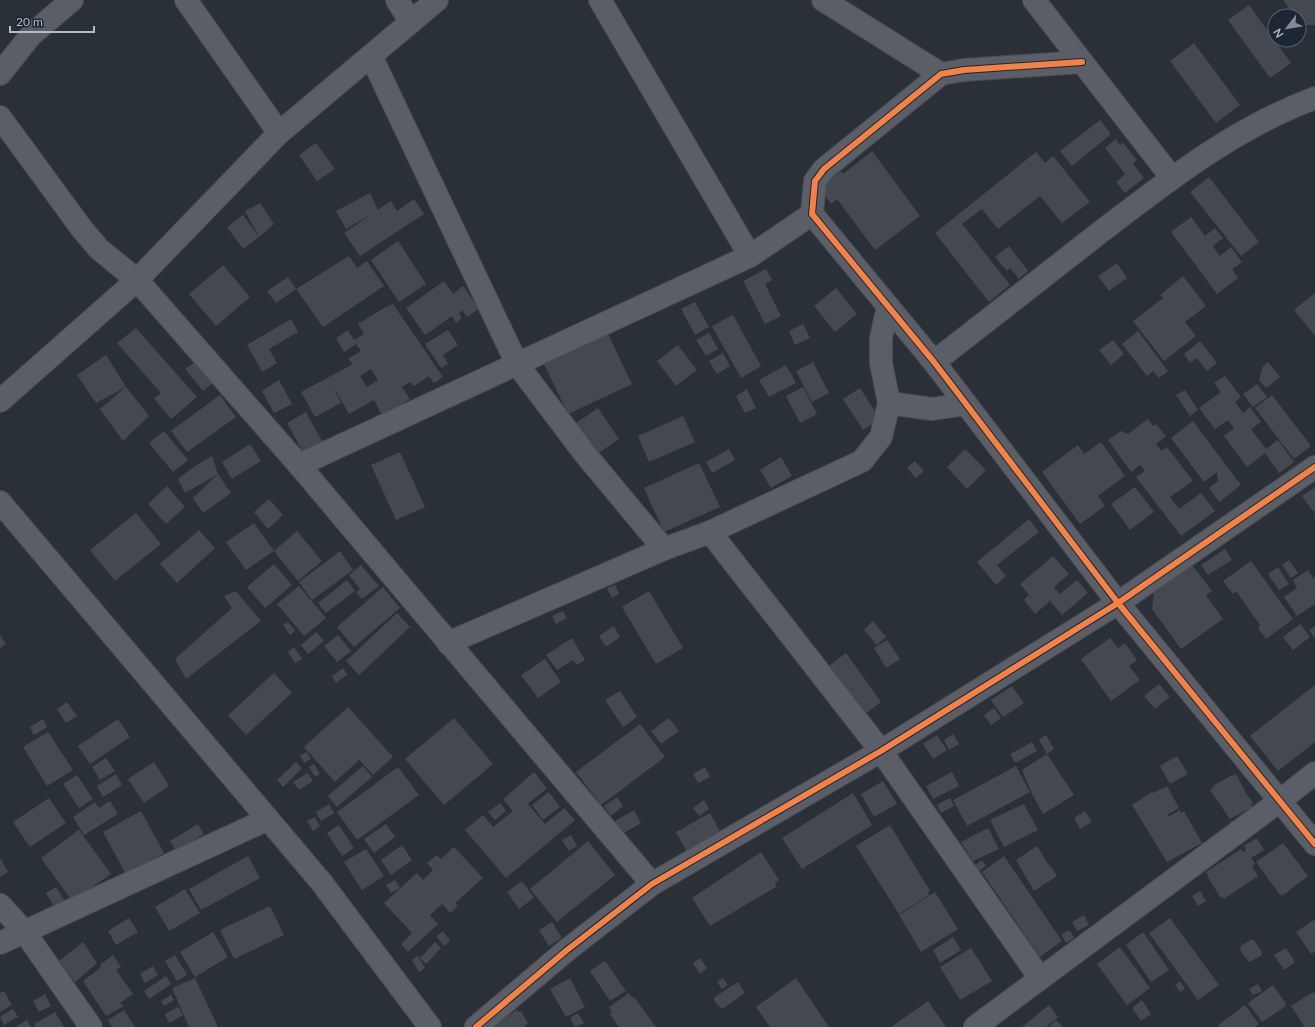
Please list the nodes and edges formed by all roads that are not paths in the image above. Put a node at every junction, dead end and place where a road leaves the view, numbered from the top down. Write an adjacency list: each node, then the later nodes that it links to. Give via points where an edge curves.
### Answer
1 (72, 0): 11 (street, via 31,36)
2 (186, 0): 15 (street)
3 (397, 0): 8 (street)
4 (437, 0): 8 (street)
5 (600, 0): 18 (street)
6 (823, 0): 12 (street)
7 (1034, 0): 10 (street)
8 (411, 22): 9 (street)
9 (371, 56): 15 (street); 22 (street)
10 (1082, 62): 12 (street, via 964,70); 16 (street)
11 (0, 74)
12 (941, 74): 17 (street, via 824,169 815,181)
13 (1315, 98): 16 (street, via 1252,126)
14 (0, 117): 19 (street, via 99,250)
15 (280, 133): 19 (street)
16 (1172, 178): 21 (street)
17 (812, 214): 18 (street); 20 (street)
18 (750, 256): 22 (street)
19 (137, 280): 23 (street); 26 (street)
20 (888, 307): 21 (street); 24 (street, via 881,338 880,363)
21 (934, 362): 25 (street)
22 (517, 364): 26 (street); 30 (street, via 585,454)
23 (0, 400)
24 (889, 402): 25 (street, via 932,409); 29 (street, via 881,437 862,461)
25 (966, 404): 31 (street)
26 (299, 465): 32 (street)
27 (1315, 468): 31 (street)
28 (0, 502): 36 (street)
29 (710, 532): 30 (street); 33 (street)
30 (664, 549): 32 (street)
31 (1118, 603): 33 (street); 35 (street)
32 (448, 643): 38 (street)
33 (881, 751): 38 (street); 42 (street)
34 (1315, 773): 35 (street)
35 (1281, 800): 37 (street); 42 (street)
36 (268, 819): 40 (street); 44 (street, via 322,883)
37 (1315, 844)
38 (652, 884): 45 (street, via 567,950)
39 (0, 906): 40 (street)
40 (24, 932): 41 (street); 43 (street)
41 (0, 943)
42 (1040, 978): 46 (street)
43 (91, 1027)
44 (430, 1027)
45 (476, 1027)
46 (975, 1027)

